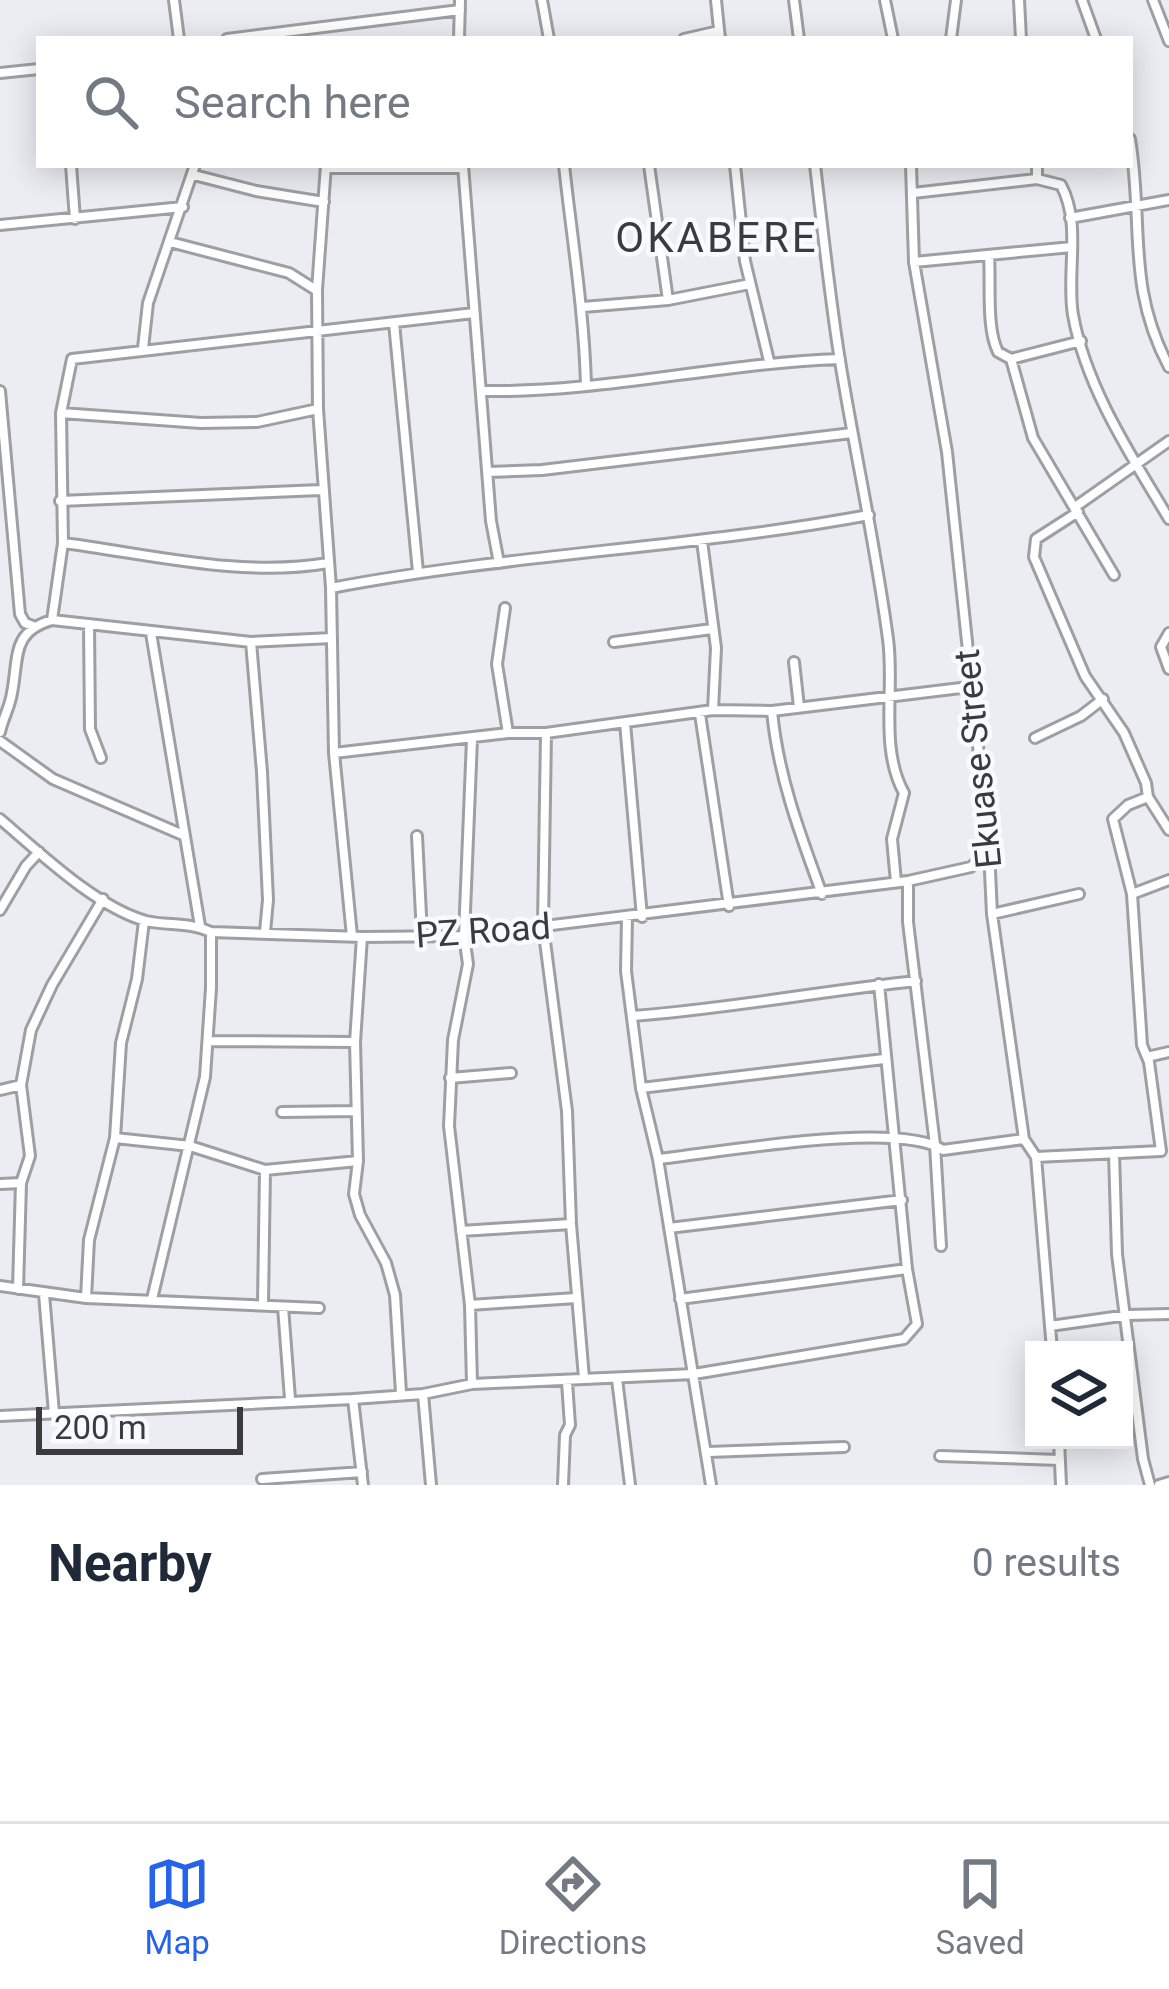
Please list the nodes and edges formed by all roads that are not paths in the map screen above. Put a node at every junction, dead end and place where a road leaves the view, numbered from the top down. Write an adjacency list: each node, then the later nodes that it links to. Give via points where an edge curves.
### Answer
1 (174, 0): 13 (street)
2 (542, 0): 16 (street)
3 (716, 0): 12 (street)
4 (794, 0): 17 (street)
5 (885, 0): 18 (street)
6 (956, 0): 19 (street)
7 (1019, 0): 20 (street)
8 (1082, 0): 21 (street)
9 (1154, 0): 11 (street)
10 (460, 5): 14 (street); 15 (street)
11 (1164, 16): 22 (street)
12 (719, 35)
13 (179, 36)
14 (248, 36)
15 (459, 36)
16 (548, 36)
17 (799, 36)
18 (892, 36)
19 (951, 36)
20 (1021, 36)
21 (1095, 36)
22 (1169, 41)
23 (36, 69): 24 (street)
24 (0, 73)
25 (1133, 161): 40 (street)
26 (70, 168): 43 (street)
27 (326, 168): 39 (street)
28 (463, 168): 53 (street)
29 (564, 168): 52 (street)
30 (649, 168): 51 (street)
31 (735, 168): 49 (street)
32 (815, 168): 59 (street)
33 (911, 168): 37 (street, Ekuase Street)
34 (1037, 168): 36 (street)
35 (195, 170): 39 (street); 41 (street)
36 (1037, 179): 37 (street); 42 (street, via 1061,184)
37 (913, 193): 48 (street, Ekuase Street)
38 (1169, 200): 40 (street)
39 (323, 202): 50 (street)
40 (1139, 206): 42 (street); 61 (street, via 1143,305)
41 (183, 207): 43 (street); 45 (street)
42 (1070, 218): 46 (street)
43 (75, 219): 44 (street)
44 (0, 225)
45 (170, 242): 50 (street, via 289,273); 57 (street, via 148,303)
46 (1072, 247): 47 (street); 56 (street)
47 (988, 255): 48 (street); 58 (street, via 994,345)
48 (914, 262): 95 (street, Ekuase Street, via 947,452)
49 (750, 284): 51 (street); 60 (street)
50 (317, 290): 55 (street)
51 (668, 300): 52 (street)
52 (583, 307): 62 (street)
53 (474, 313): 54 (street); 63 (street)
54 (394, 323): 55 (street); 80 (street)
55 (316, 331): 57 (street); 65 (street)
56 (1081, 341): 58 (street); 69 (street)
57 (143, 349): 66 (street, via 72,359)
58 (1011, 358): 73 (street, via 1033,438)
59 (840, 359): 60 (street); 67 (street)
60 (769, 362): 62 (street)
61 (1169, 367)
62 (586, 386): 63 (street)
63 (483, 391): 70 (street)
64 (0, 392): 86 (street, via 20,614)
65 (318, 409): 66 (street, via 201,424); 71 (street)
66 (61, 413): 72 (street)
67 (852, 434): 70 (street); 74 (street)
68 (1169, 441): 69 (street)
69 (1137, 466): 73 (street); 75 (street)
70 (488, 472): 79 (street)
71 (321, 490): 72 (street); 78 (street)
72 (60, 501): 77 (street)
73 (1077, 509): 81 (street); 97 (street, via 1032,547 1085,676)
74 (869, 515): 76 (street); 96 (street)
75 (1169, 519)
76 (702, 541): 79 (street); 87 (street)
77 (63, 543): 78 (street, via 247,568); 84 (street)
78 (328, 563): 82 (street)
79 (499, 563): 80 (street)
80 (418, 572): 82 (street)
81 (1114, 574)
82 (331, 588): 90 (street)
83 (505, 608): 105 (street, via 497,664)
84 (52, 620): 85 (street); 86 (street)
85 (89, 625): 88 (street); 110 (street, via 89,729)
86 (32, 626): 103 (street, via 19,644)
87 (712, 629): 91 (street); 99 (street)
88 (151, 633): 92 (street); 114 (street)
89 (1169, 633): 94 (street, via 1161,647)
90 (332, 638): 92 (street); 109 (street)
91 (614, 642)
92 (252, 647): 134 (street)
93 (794, 662): 98 (street)
94 (1169, 669)
95 (969, 687): 96 (street); 116 (street, Ekuase Street)
96 (889, 694): 98 (street); 120 (street, via 895,775 904,793 892,839)
97 (1103, 699): 106 (street); 111 (street)
98 (799, 707): 100 (street)
99 (712, 710): 100 (street); 101 (street)
100 (772, 711): 121 (street, via 791,810)
101 (700, 714): 102 (street); 125 (street)
102 (625, 723): 104 (street); 128 (street)
103 (0, 728)
104 (547, 733): 105 (street); 132 (street)
105 (508, 734): 107 (street)
106 (1035, 738)
107 (472, 739): 109 (street); 137 (street)
108 (0, 741): 114 (street, via 53,779)
109 (334, 753): 136 (street)
110 (101, 758)
111 (1148, 797): 113 (street); 123 (street, via 1114,819)
112 (0, 819): 117 (street, PZ Road)
113 (1169, 830)
114 (184, 835): 131 (street)
115 (417, 836): 135 (street)
116 (988, 850): 119 (street, PZ Road, via 971,867); 127 (street, Ekuase Street)
117 (40, 851): 124 (street, PZ Road); 126 (street)
118 (1169, 880): 123 (street)
119 (908, 881): 120 (street, PZ Road); 138 (street)
120 (896, 882): 121 (street, PZ Road)
121 (822, 894): 125 (street, PZ Road)
122 (1079, 894): 127 (street)
123 (1132, 894): 144 (street)
124 (103, 899): 130 (street, PZ Road); 148 (street, via 32,1030)
125 (729, 906): 128 (street, PZ Road)
126 (0, 910)
127 (992, 914): 154 (street, Ekuase Street)
128 (642, 916): 129 (street, PZ Road)
129 (627, 917): 132 (street, PZ Road); 140 (street)
130 (144, 921): 131 (street, PZ Road); 153 (street, via 121,1043)
131 (200, 926): 133 (street, PZ Road)
132 (543, 926): 137 (street, PZ Road); 167 (street, via 568,1111)
133 (211, 932): 134 (street, PZ Road); 141 (street)
134 (266, 932): 136 (street, PZ Road)
135 (422, 935): 136 (street, PZ Road); 137 (street, PZ Road)
136 (357, 936): 142 (street)
137 (464, 936): 147 (street, via 468,964)
138 (916, 981): 139 (street); 156 (street)
139 (879, 984): 140 (street); 145 (street)
140 (632, 1016): 149 (street)
141 (209, 1041): 142 (street); 157 (street)
142 (355, 1042): 151 (street)
143 (1169, 1052): 144 (street)
144 (1147, 1057): 158 (street)
145 (885, 1059): 149 (street); 155 (street)
146 (511, 1073): 147 (street)
147 (450, 1078): 169 (street)
148 (21, 1085): 150 (street); 165 (street, via 30,1156)
149 (641, 1088): 161 (street)
150 (0, 1090)
151 (356, 1111): 152 (street); 162 (street)
152 (283, 1112)
153 (115, 1138): 157 (street); 175 (street, via 89,1240)
154 (1024, 1139): 156 (street, via 943,1150); 160 (street, Ekuase Street)
155 (897, 1140): 156 (street); 161 (street); 166 (street)
156 (935, 1144): 170 (street)
157 (190, 1146): 163 (street); 177 (street)
158 (1164, 1146): 159 (street)
159 (1114, 1153): 160 (street); 184 (street)
160 (1036, 1157): 185 (street, Ekuase Street)
161 (658, 1160): 168 (street)
162 (358, 1161): 163 (street); 192 (street, via 354,1194 394,1294)
163 (265, 1170): 179 (street)
164 (0, 1184): 165 (street)
165 (22, 1184): 173 (street)
166 (902, 1200): 168 (street); 171 (street)
167 (571, 1224): 169 (street); 176 (street)
168 (669, 1228): 178 (street)
169 (461, 1232): 180 (street)
170 (941, 1246)
171 (907, 1269): 178 (street); 187 (street, via 917,1324 904,1339)
172 (0, 1286): 173 (street)
173 (18, 1289): 174 (street)
174 (44, 1294): 175 (street); 196 (street)
175 (86, 1298): 177 (street)
176 (577, 1298): 180 (street); 188 (street)
177 (152, 1300): 179 (street)
178 (680, 1300): 187 (street)
179 (263, 1304): 181 (street)
180 (470, 1305): 191 (street)
181 (284, 1306): 182 (street); 195 (street)
182 (319, 1308)
183 (1169, 1314): 184 (street)
184 (1128, 1315): 185 (street); 212 (street, via 1143,1459)
185 (1050, 1325): 186 (street, Ekuase Street)
186 (1051, 1341)
187 (694, 1375): 189 (street); 200 (street)
188 (584, 1378): 189 (street); 190 (street)
189 (616, 1379): 209 (street)
190 (567, 1382): 191 (street); 208 (street)
191 (472, 1384): 193 (street)
192 (401, 1393): 193 (street); 194 (street)
193 (423, 1394): 207 (street)
194 (353, 1399): 195 (street); 203 (street)
195 (290, 1400): 196 (street)
196 (54, 1413): 197 (street)
197 (0, 1416)
198 (844, 1447): 200 (street)
199 (1059, 1449): 202 (street)
200 (708, 1452): 210 (street)
201 (940, 1456): 202 (street)
202 (1060, 1460): 211 (street)
203 (362, 1472): 204 (street); 206 (street)
204 (262, 1479)
205 (1169, 1482): 212 (street)
206 (363, 1485)
207 (431, 1485)
208 (563, 1485)
209 (630, 1485)
210 (711, 1485)
211 (1061, 1485)
212 (1155, 1485)

